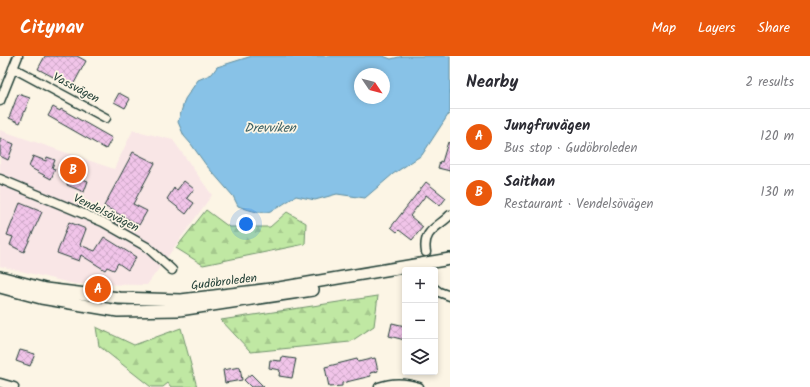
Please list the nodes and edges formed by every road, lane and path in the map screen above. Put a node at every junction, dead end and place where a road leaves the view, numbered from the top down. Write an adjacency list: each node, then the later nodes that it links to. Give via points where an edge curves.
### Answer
1 (18, 56): 2 (street)
2 (13, 68): 3 (street); 4 (street, Vassvägen)
3 (0, 101)
4 (106, 118)
5 (0, 179): 11 (street, Vendelsövägen, via 103,222 147,247)
6 (450, 215): 7 (street, via 432,229 425,244)
7 (426, 252)
8 (450, 259): 13 (main road, Gudöbroleden, via 279,288 181,300 119,298 45,289)
9 (450, 266): 10 (main road)
10 (438, 268)
11 (172, 270)
12 (402, 274): 14 (main road, Gudöbroleden, via 281,296 179,310 118,311 41,298)
13 (0, 277)
14 (0, 287)
15 (438, 291): 16 (street)
16 (450, 296)
17 (0, 383): 18 (street)
18 (14, 387)
19 (379, 387): 20 (street, via 409,383)
20 (419, 387)

